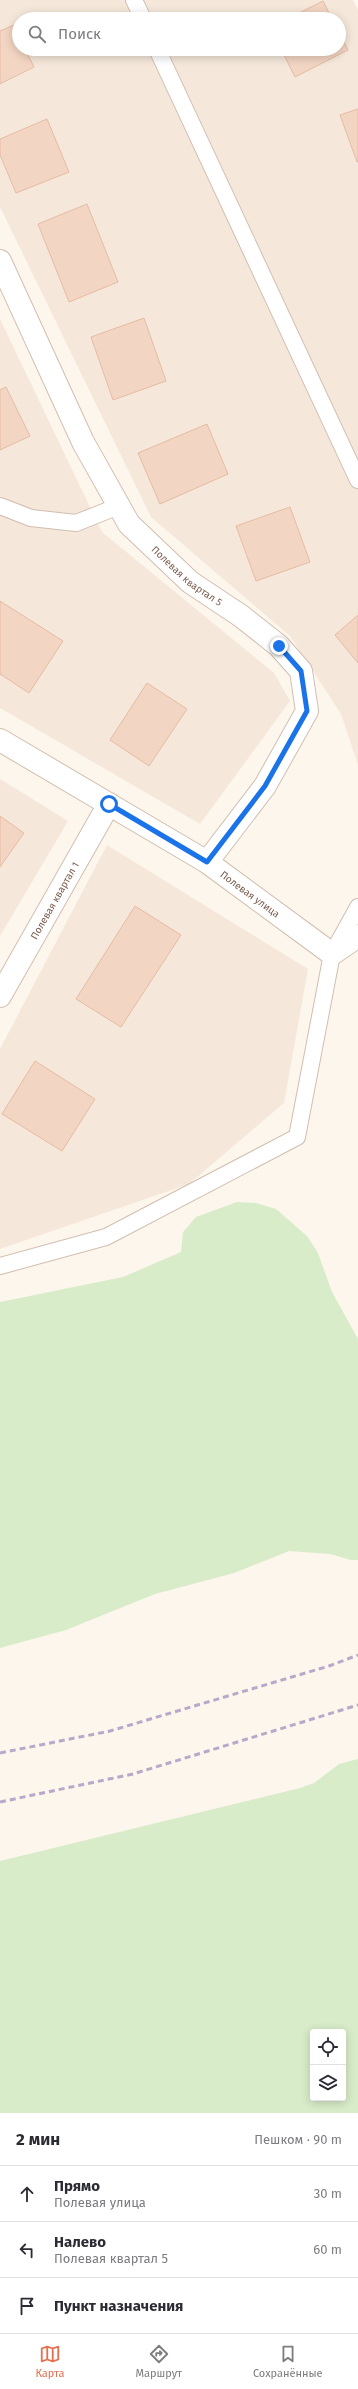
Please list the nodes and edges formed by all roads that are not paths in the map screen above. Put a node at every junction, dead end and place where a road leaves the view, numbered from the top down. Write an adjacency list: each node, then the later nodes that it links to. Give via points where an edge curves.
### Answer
1 (134, 0): 2 (lane)
2 (140, 12)
3 (160, 56): 5 (lane)
4 (0, 261): 7 (street, Полевая квартал 5, via 83,442)
5 (358, 480)
6 (0, 506): 7 (lane, via 31,518 76,523)
7 (119, 506): 10 (street, Полевая квартал 5, via 129,524 190,582 241,616 279,646 301,671 307,711 265,786)
8 (0, 740): 9 (street, Полевая улица)
9 (109, 804): 10 (street, Полевая улица); 14 (street, Полевая квартал 1)
10 (207, 862): 13 (street, Полевая улица)
11 (358, 907): 13 (lane)
12 (358, 936): 13 (street)
13 (332, 954): 15 (lane, via 297,1137 106,1237)
14 (0, 996)
15 (0, 1266)

